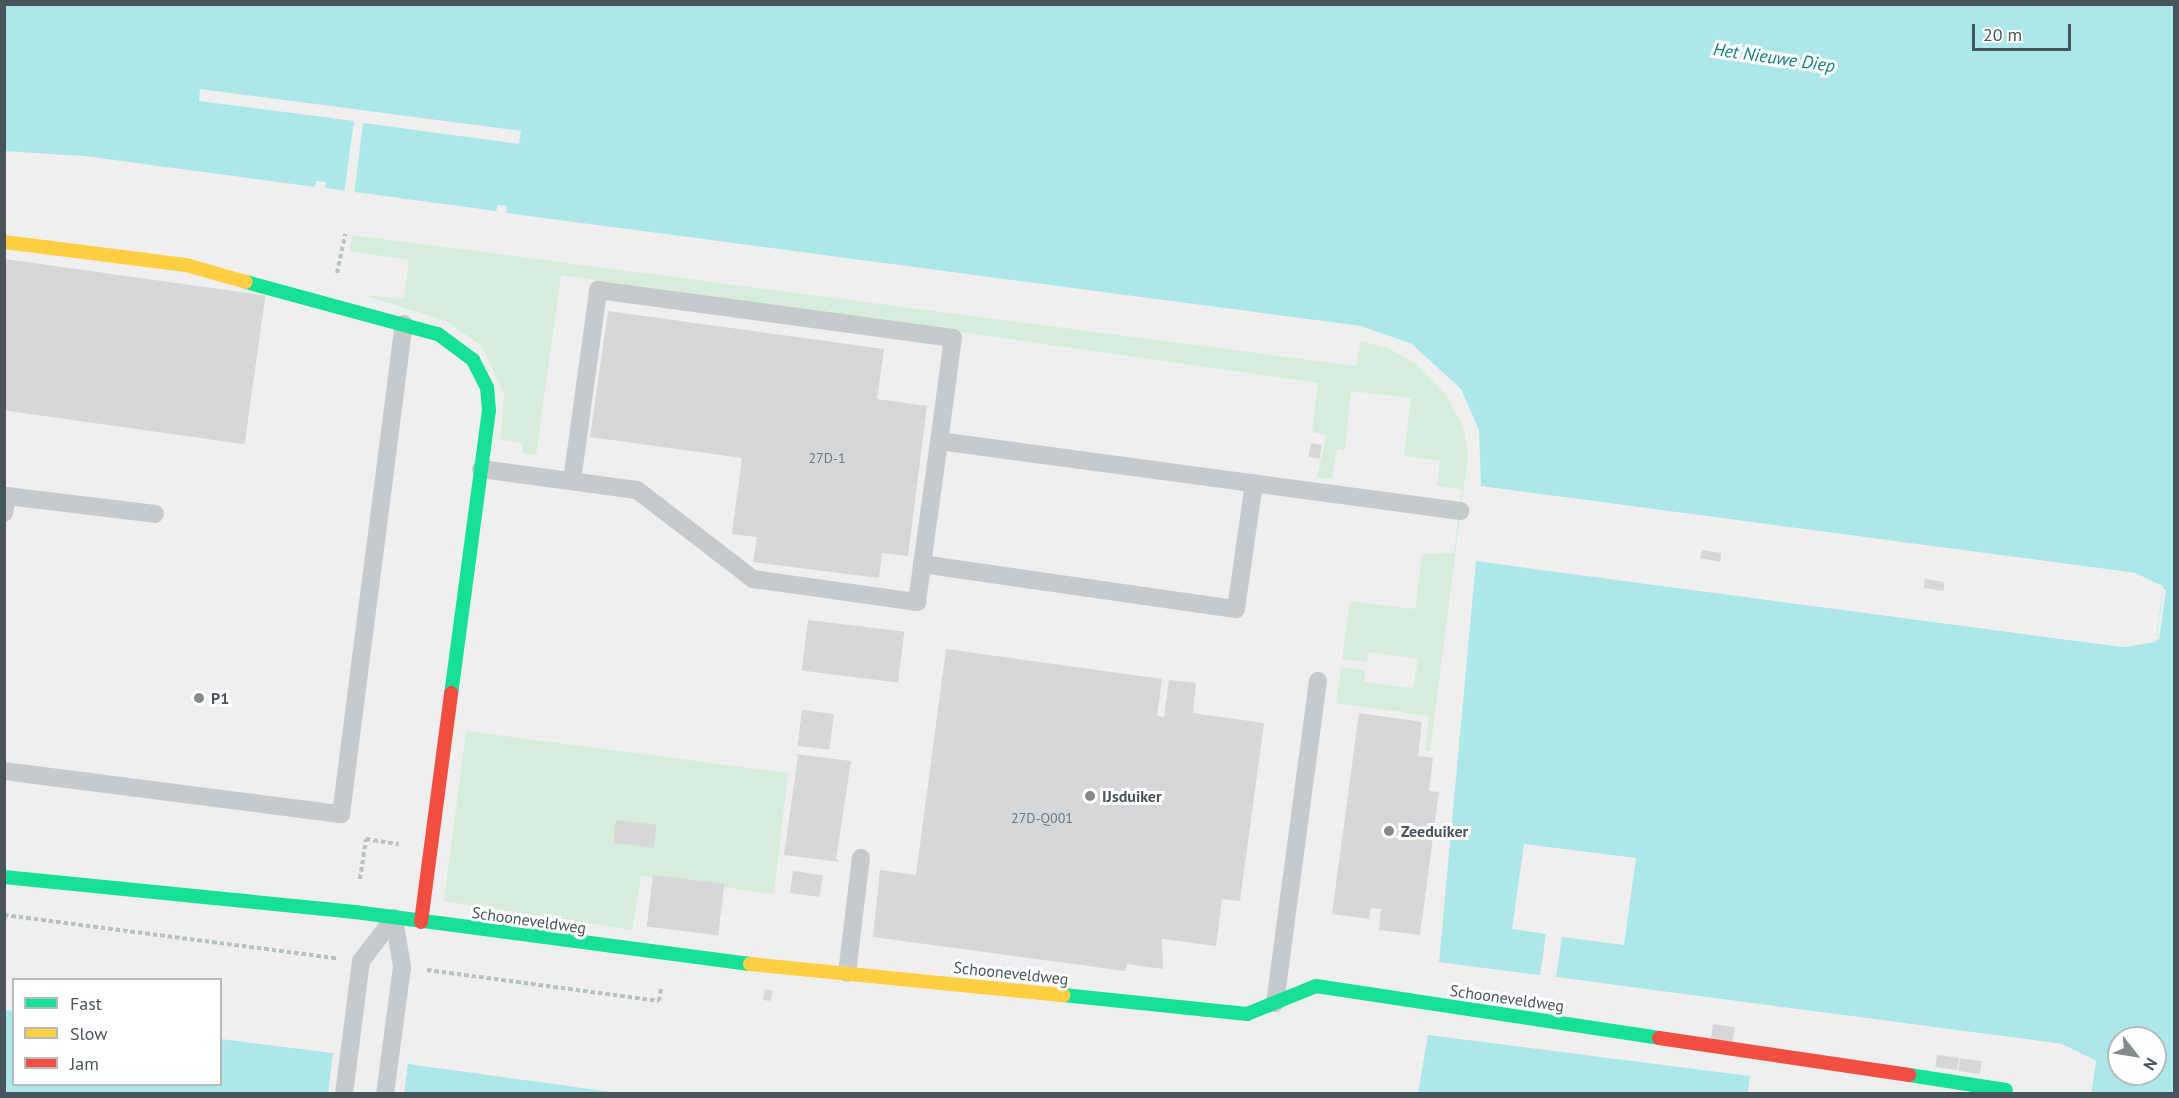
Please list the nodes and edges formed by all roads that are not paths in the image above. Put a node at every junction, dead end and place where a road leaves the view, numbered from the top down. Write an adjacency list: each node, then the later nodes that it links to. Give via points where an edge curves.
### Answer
1 (4, 242): 2 (street, via 186,265)
2 (404, 324): 4 (street, via 453,342 478,369 489,397); 12 (lane, via 341,814)
3 (939, 441): 5 (lane, via 953,338 598,290); 6 (lane); 10 (lane)
4 (481, 469): 5 (lane); 16 (street)
5 (572, 481): 10 (lane, via 637,490 753,579 917,602)
6 (1254, 483): 7 (lane); 10 (lane, via 1236,609)
7 (1460, 511)
8 (4, 513): 9 (lane, via 7,496)
9 (154, 514)
10 (922, 564)
11 (1318, 681): 18 (lane)
12 (4, 771)
13 (861, 858): 17 (lane)
14 (4, 877): 15 (street, Schooneveldweg)
15 (394, 918): 16 (street, Schooneveldweg); 20 (lane, via 361,961); 21 (lane, via 402,966)
16 (422, 922): 17 (street, Schooneveldweg)
17 (847, 973): 18 (street, Schooneveldweg, via 1247,1014)
18 (1275, 1003): 19 (street, Schooneveldweg, via 1316,986)
19 (2006, 1090)
20 (344, 1094)
21 (385, 1094)

